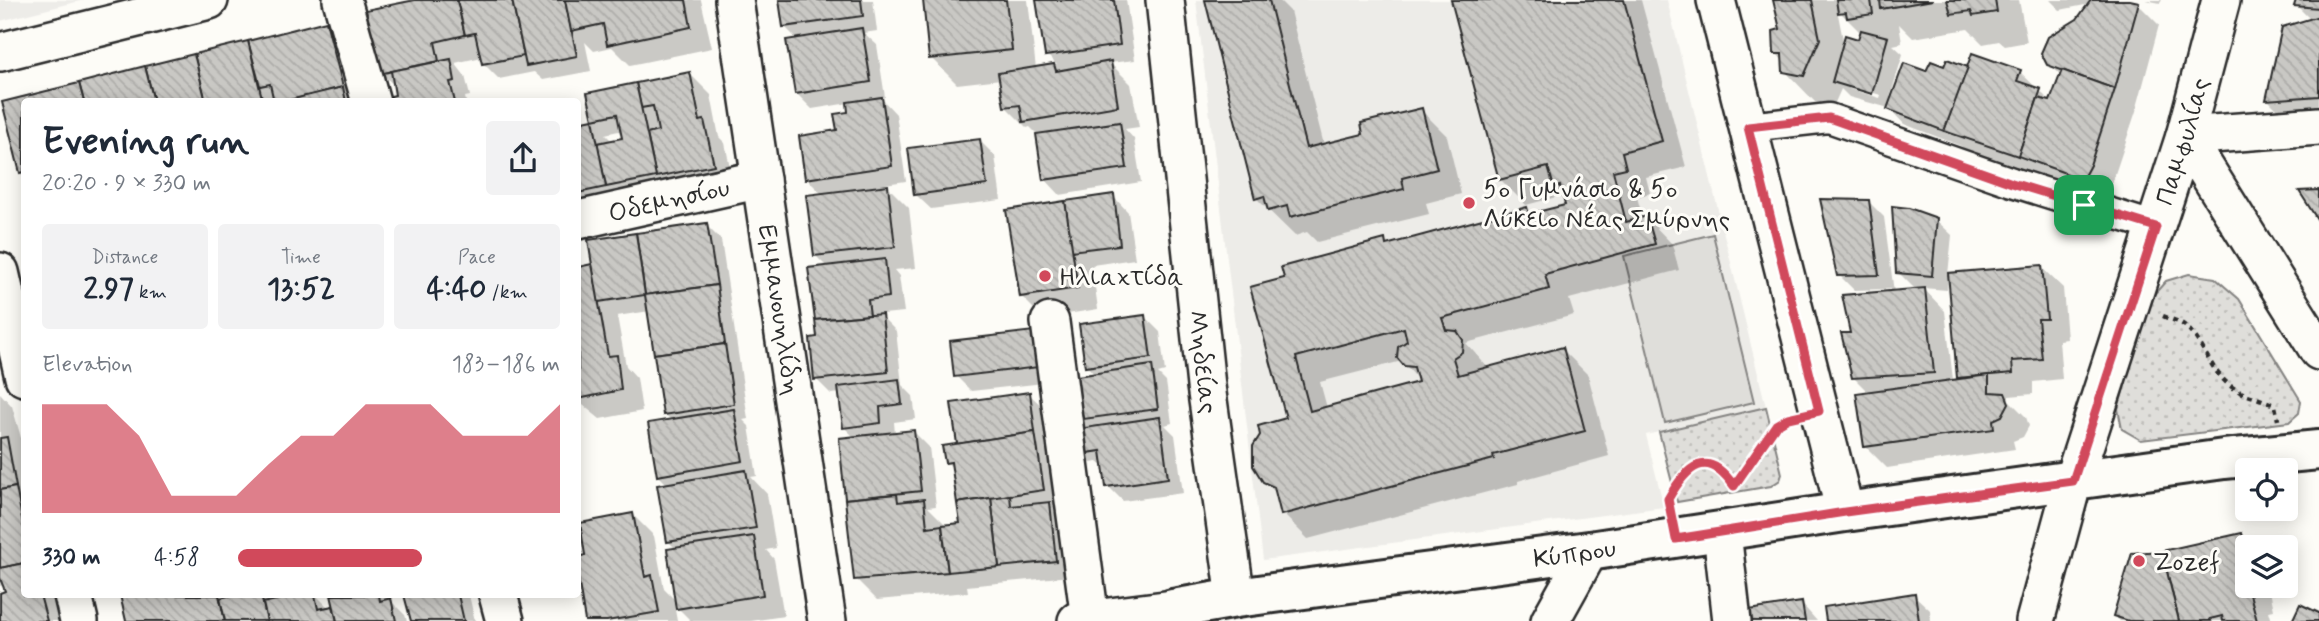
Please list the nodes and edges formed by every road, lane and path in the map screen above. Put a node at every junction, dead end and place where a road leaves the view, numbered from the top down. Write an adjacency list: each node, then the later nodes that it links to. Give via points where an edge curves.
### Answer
1 (209, 0): 7 (street)
2 (342, 0): 9 (street)
3 (734, 0): 13 (street, Εμμανουηλίδη)
4 (1165, 0): 30 (street, Μηδείας, via 1206,386)
5 (1716, 0): 11 (street)
6 (2221, 0): 12 (street, Παμφυλίας)
7 (120, 11): 8 (street)
8 (0, 52)
9 (370, 98)
10 (2319, 125): 12 (street)
11 (1748, 127): 15 (street, via 1829,118 2012,183); 21 (street)
12 (2185, 136): 15 (street, Παμφυλίας); 19 (street)
13 (761, 179): 14 (street, Οδεμησίου); 35 (street, Εμμανουηλίδη)
14 (581, 218)
15 (2156, 227): 17 (street, Παμφυλίας)
16 (0, 272): 20 (street)
17 (2130, 304): 22 (path, via 2183,324 2212,368 2236,389 2276,407); 23 (street, Παμφυλίας)
18 (1050, 322): 32 (street)
19 (2319, 351)
20 (17, 362)
21 (1819, 411): 24 (street); 26 (path, via 1776,425 1734,486 1715,466 1704,463 1690,469 1668,499)
22 (2301, 452): 23 (street, Κύπρου)
23 (2073, 481): 24 (street, Κύπρου); 38 (street, Παμφυλίας)
24 (1845, 512): 25 (street, Κύπρου)
25 (1722, 532): 26 (street, Κύπρου); 37 (street)
26 (1676, 539): 27 (street, Κύπρου)
27 (1589, 551): 30 (street, Κύπρου); 36 (street)
28 (74, 598): 33 (street)
29 (499, 598): 34 (street)
30 (1236, 598): 31 (street, Κύπρου)
31 (1164, 615): 32 (street, Κύπρου)
32 (1084, 620)
33 (79, 621)
34 (505, 621)
35 (827, 621)
36 (1550, 621)
37 (1732, 621)
38 (2035, 621)

